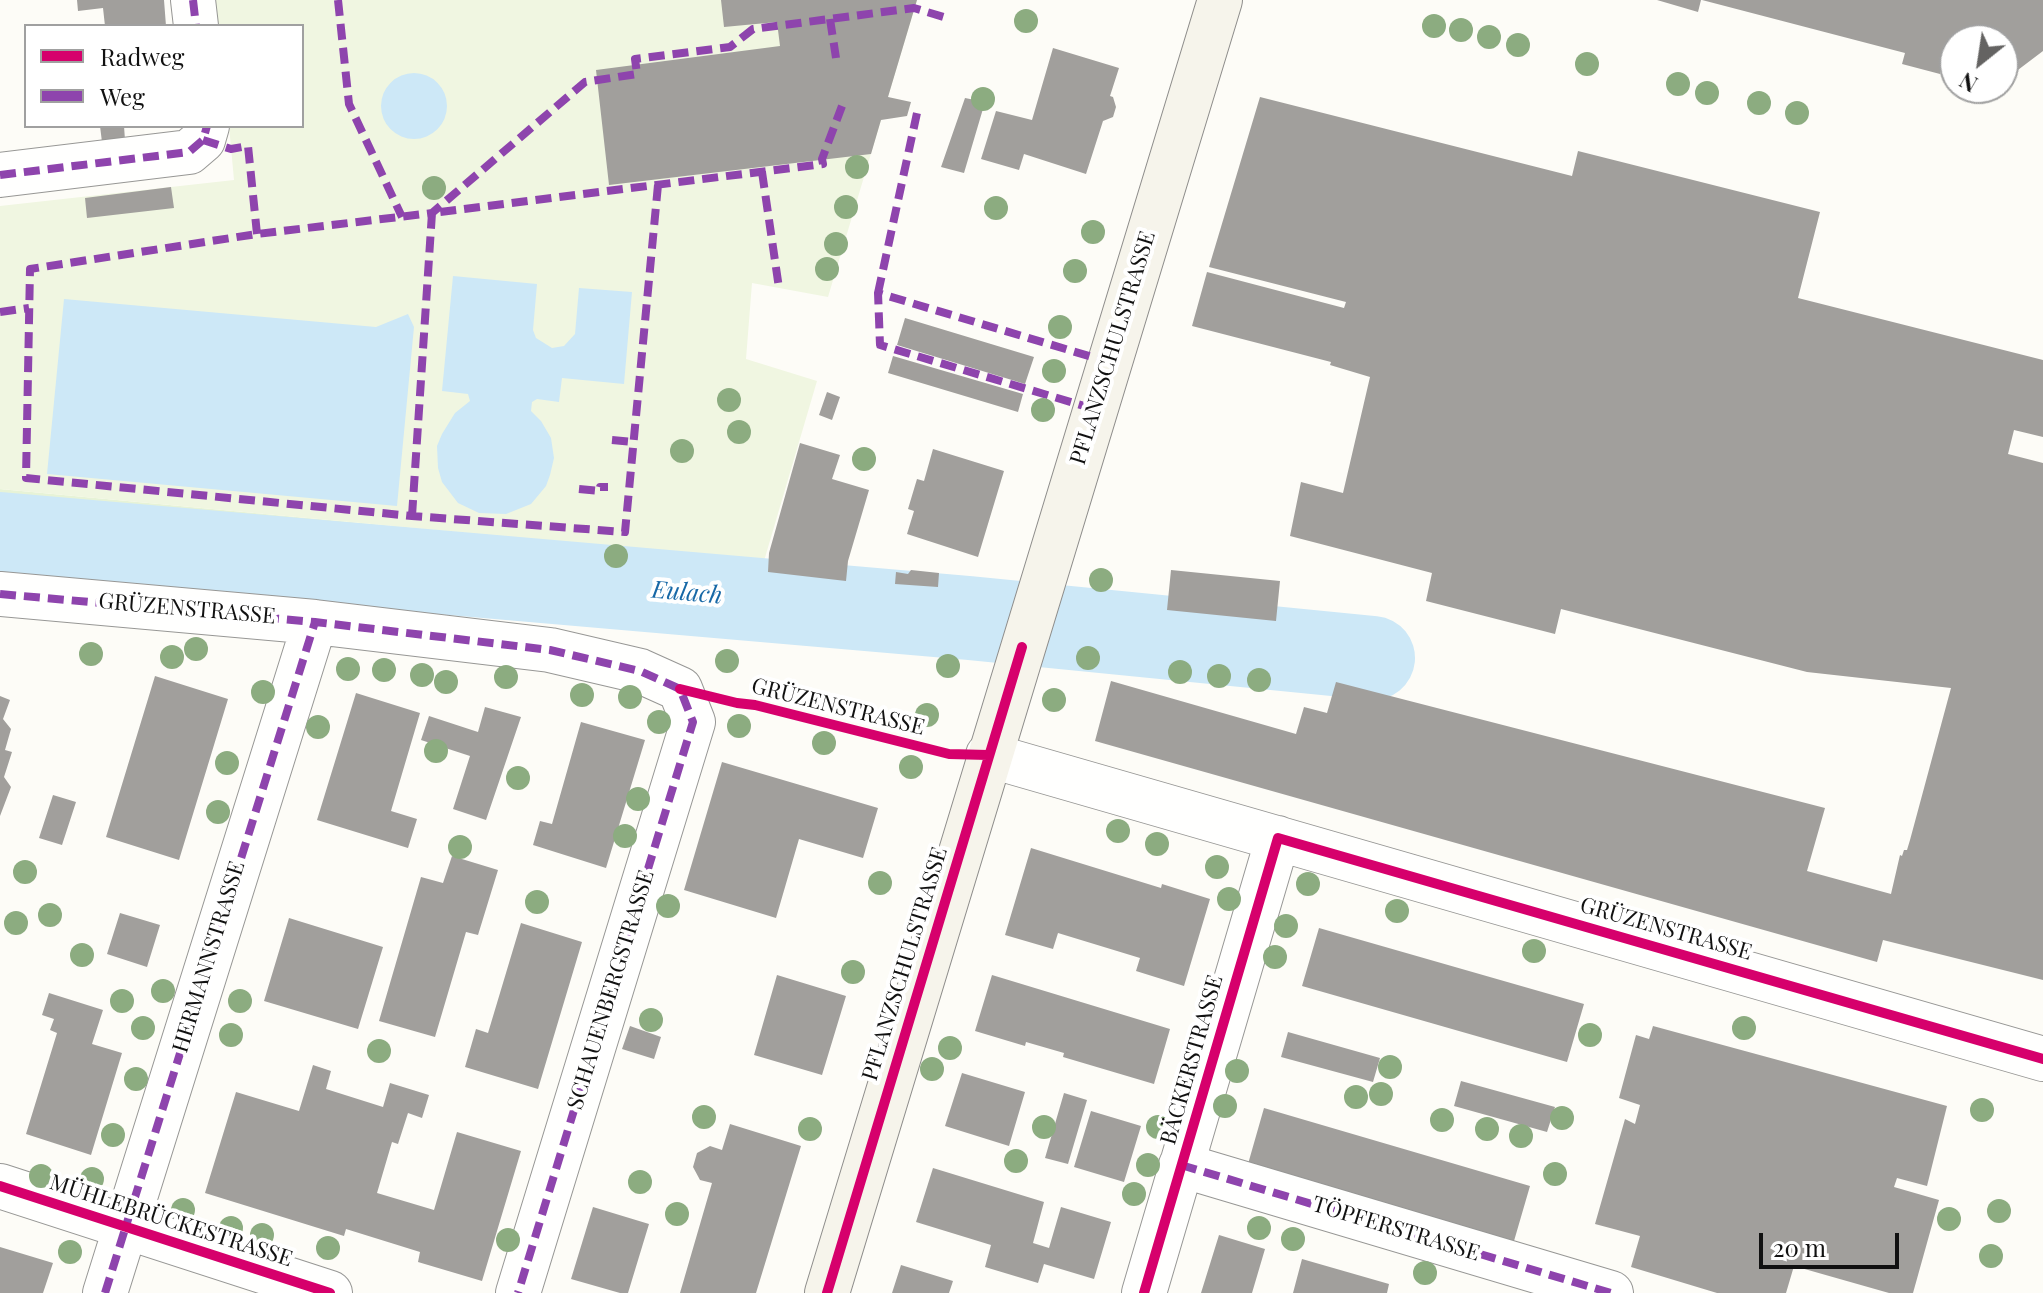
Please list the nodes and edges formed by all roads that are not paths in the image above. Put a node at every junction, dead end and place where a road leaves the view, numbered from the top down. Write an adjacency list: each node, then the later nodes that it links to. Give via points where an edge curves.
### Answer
1 (193, 0): 3 (street)
2 (1220, 0): 9 (street, PFLANZSCHULSTRASSE)
3 (196, 24)
4 (198, 139): 5 (street)
5 (0, 175)
6 (0, 594): 7 (street, GRÜZENSTRASSE)
7 (315, 622): 8 (street, GRÜZENSTRASSE, via 550,650 640,671); 14 (street, HERMANNSTRASSE)
8 (680, 689): 17 (street, SCHAUENBERGSTRASSE, via 693,722)
9 (988, 755): 10 (street, GRÜZENSTRASSE); 18 (street, PFLANZSCHULSTRASSE)
10 (1278, 838): 11 (street, GRÜZENSTRASSE); 12 (street, BÄCKERSTRASSE)
11 (2043, 1059)
12 (1181, 1165): 19 (street, BÄCKERSTRASSE); 20 (street, TÖPFERSTRASSE)
13 (0, 1186): 14 (street, MÜHLEBRÜCKESTRASSE)
14 (125, 1227): 15 (street, HERMANNSTRASSE); 16 (street, MÜHLEBRÜCKESTRASSE)
15 (105, 1293)
16 (330, 1293)
17 (518, 1293)
18 (827, 1293)
19 (1144, 1293)
20 (1611, 1293)

